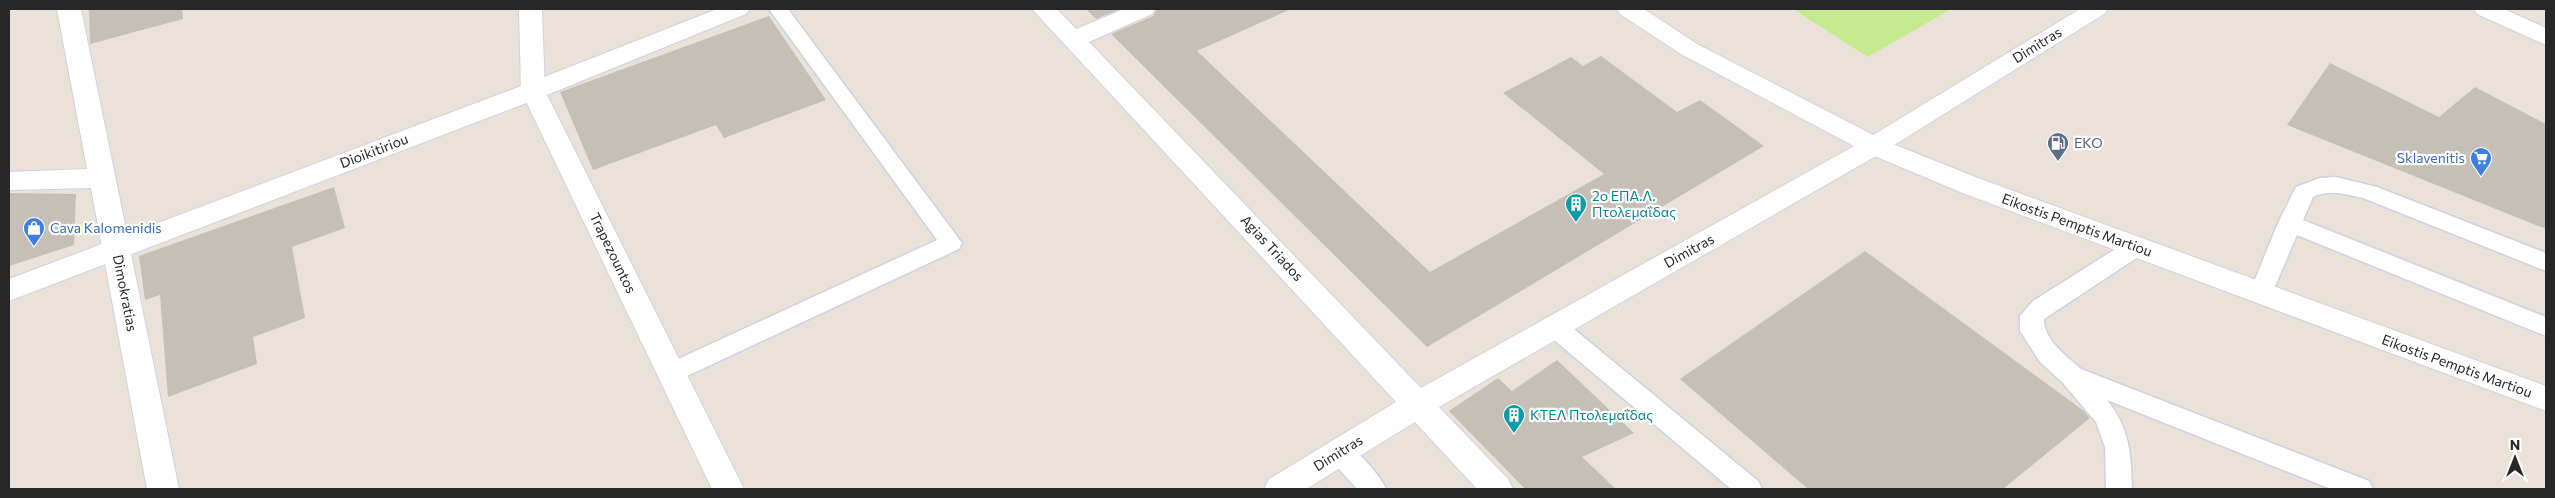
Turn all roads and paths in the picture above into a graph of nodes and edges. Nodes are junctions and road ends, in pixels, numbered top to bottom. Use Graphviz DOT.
graph roads {
  1 [pos="69,9"];
  2 [pos="530,9"];
  3 [pos="738,9"];
  4 [pos="778,9"];
  5 [pos="1044,9"];
  6 [pos="1144,9"];
  7 [pos="1628,9"];
  8 [pos="2096,9"];
  9 [pos="2485,9"];
  10 [pos="2546,37"];
  11 [pos="1074,39"];
  12 [pos="533,91"];
  13 [pos="1874,146"];
  14 [pos="102,178"];
  15 [pos="9,180"];
  16 [pos="2290,223"];
  17 [pos="2136,247"];
  18 [pos="116,250"];
  19 [pos="2546,262"];
  20 [pos="9,290"];
  21 [pos="2261,294"];
  22 [pos="1555,327"];
  23 [pos="2546,328"];
  24 [pos="672,373"];
  25 [pos="2071,375"];
  26 [pos="2546,399"];
  27 [pos="1419,404"];
  28 [pos="1340,452"];
  29 [pos="163,489"];
  30 [pos="728,489"];
  31 [pos="1280,489"];
  32 [pos="1373,489"];
  33 [pos="1497,489"];
  34 [pos="1749,489"];
  35 [pos="2120,489"];
  36 [pos="2360,489"];
  1 -- 14 [label="street, Dimokratias"];
  2 -- 12 [label="street, Trapezountos"];
  3 -- 12 [label="street, Dioikitiriou"];
  4 -- 24 [label="lane"];
  5 -- 11 [label="street, Agias Triados"];
  6 -- 11 [label="street"];
  7 -- 13 [label="street, Eikostis Pemptis Martiou"];
  8 -- 13 [label="street, Dimitras"];
  9 -- 10 [label="street"];
  11 -- 27 [label="street, Agias Triados"];
  12 -- 18 [label="street, Dioikitiriou"];
  12 -- 24 [label="street, Trapezountos"];
  13 -- 17 [label="street, Eikostis Pemptis Martiou"];
  13 -- 22 [label="street, Dimitras"];
  14 -- 15 [label="street"];
  14 -- 18 [label="street, Dimokratias"];
  16 -- 19 [label="lane"];
  16 -- 21 [label="lane"];
  16 -- 23 [label="lane"];
  17 -- 21 [label="street, Eikostis Pemptis Martiou"];
  17 -- 25 [label="lane"];
  18 -- 20 [label="street, Dioikitiriou"];
  18 -- 29 [label="street, Dimokratias"];
  21 -- 26 [label="street, Eikostis Pemptis Martiou"];
  22 -- 27 [label="street, Dimitras"];
  22 -- 34 [label="lane"];
  24 -- 30 [label="street, Trapezountos"];
  25 -- 35 [label="lane"];
  25 -- 36 [label="lane"];
  27 -- 28 [label="street, Dimitras"];
  27 -- 33 [label="street, Agias Triados"];
  28 -- 31 [label="street, Dimitras"];
  28 -- 32 [label="lane"];
}
